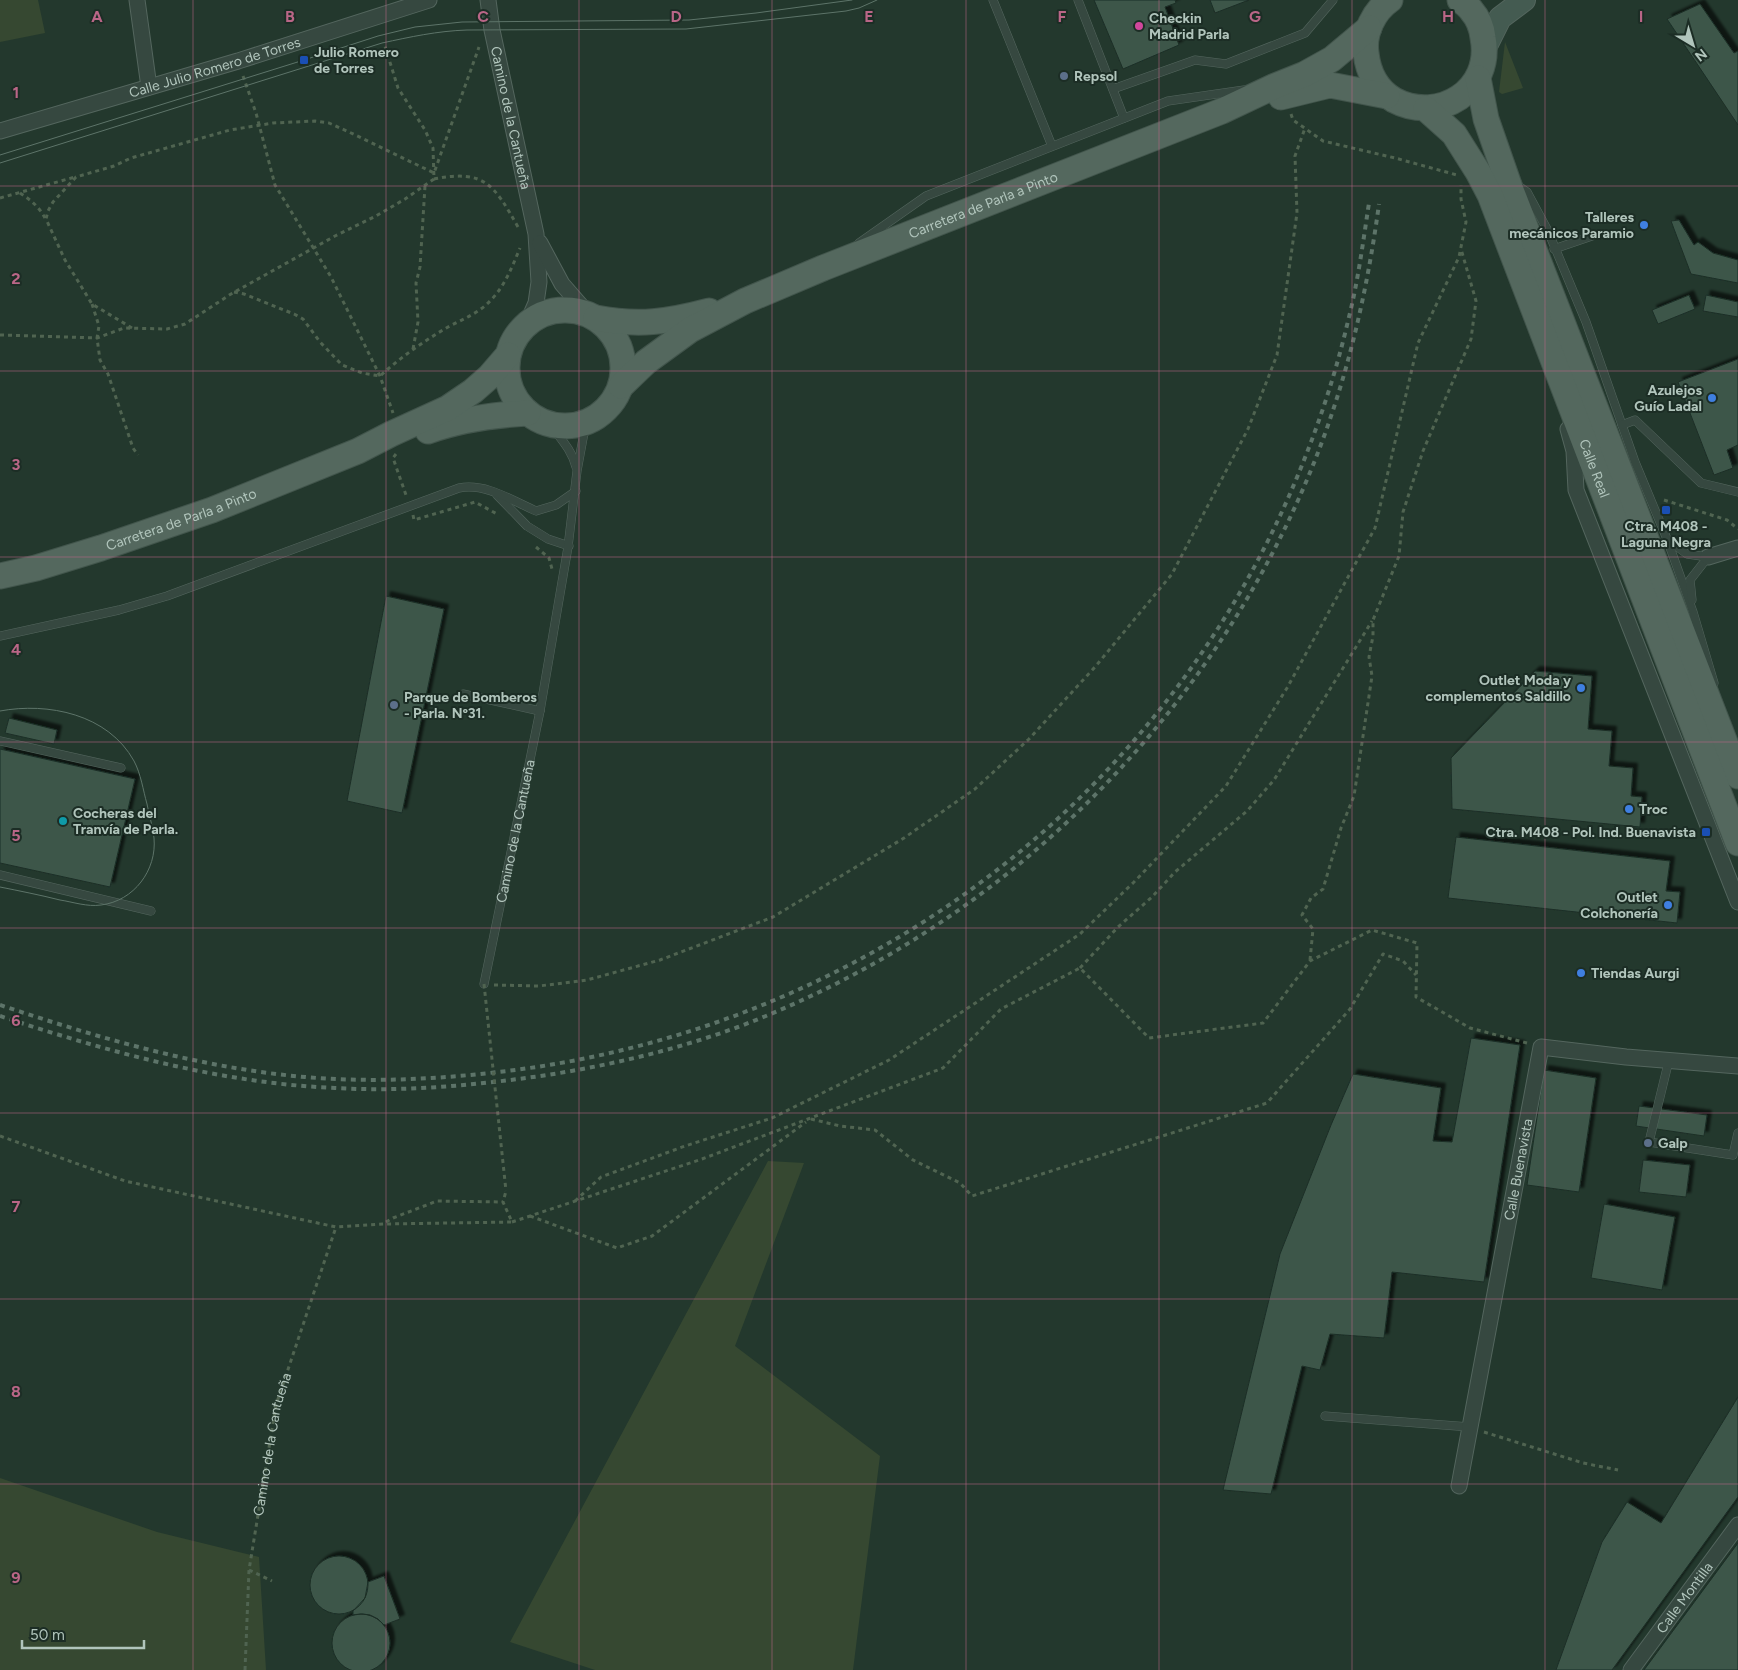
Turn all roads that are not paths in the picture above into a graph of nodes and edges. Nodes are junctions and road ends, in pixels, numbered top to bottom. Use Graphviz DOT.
graph roads {
  1 [pos="137,0"];
  2 [pos="429,0"];
  3 [pos="488,0"];
  4 [pos="993,0"];
  5 [pos="1078,0"];
  6 [pos="1333,0"];
  7 [pos="1390,0"];
  8 [pos="1460,0"];
  9 [pos="1524,0"];
  10 [pos="1368,28"];
  11 [pos="1485,48"];
  12 [pos="1478,78"];
  13 [pos="149,87"];
  14 [pos="1113,90"];
  15 [pos="1280,91"];
  16 [pos="1387,96"];
  17 [pos="1426,109"];
  18 [pos="1124,118"];
  19 [pos="0,131"];
  20 [pos="1052,146"];
  21 [pos="1506,178"];
  22 [pos="536,234"];
  23 [pos="1592,236"];
  24 [pos="1554,249"];
  25 [pos="823,268"];
  26 [pos="745,301"];
  27 [pos="592,316"];
  28 [pos="526,326"];
  29 [pos="1546,345"];
  30 [pos="508,355"];
  31 [pos="621,386"];
  32 [pos="528,413"];
  33 [pos="586,422"];
  34 [pos="550,424"];
  35 [pos="1622,425"];
  36 [pos="393,438"];
  37 [pos="577,471"];
  38 [pos="576,491"];
  39 [pos="494,492"];
  40 [pos="1738,492"];
  41 [pos="1666,539"];
  42 [pos="569,546"];
  43 [pos="1738,548"];
  44 [pos="1708,557"];
  45 [pos="0,576"];
  46 [pos="1694,612"];
  47 [pos="0,636"];
  48 [pos="463,694"];
  49 [pos="540,711"];
  50 [pos="1714,715"];
  51 [pos="0,741"];
  52 [pos="121,768"];
  53 [pos="1738,776"];
  54 [pos="1738,843"];
  55 [pos="0,875"];
  56 [pos="1738,902"];
  57 [pos="151,911"];
  58 [pos="484,984"];
  59 [pos="1669,1060"];
  60 [pos="1738,1066"];
  61 [pos="1738,1132"];
  62 [pos="1325,1416"];
  63 [pos="1470,1427"];
  64 [pos="1459,1486"];
  65 [pos="1738,1525"];
  66 [pos="1631,1670"];
  1 -- 13 [label="street"];
  2 -- 13 [label="street, Calle Julio Romero de Torres"];
  3 -- 22 [label="street, Camino de la Cantueña"];
  4 -- 20 [label="lane"];
  5 -- 14 [label="lane"];
  6 -- 14 [label="lane"];
  7 -- 10 [label="main road"];
  8 -- 11 [label="main road"];
  9 -- 11 [label="main road"];
  10 -- 15 [label="main road, Carretera de Parla a Pinto"];
  10 -- 16 [label="main road"];
  11 -- 12 [label="main road"];
  12 -- 17 [label="main road"];
  12 -- 21 [label="main road, Calle Real"];
  13 -- 19 [label="street, Calle Julio Romero de Torres"];
  14 -- 18 [label="lane"];
  15 -- 16 [label="main road, Carretera de Parla a Pinto"];
  15 -- 18 [label="lane"];
  15 -- 25 [label="main road, Carretera de Parla a Pinto"];
  16 -- 17 [label="main road"];
  17 -- 29 [label="main road, Calle Real"];
  18 -- 20 [label="lane"];
  20 -- 25 [label="lane"];
  21 -- 24 [label="lane"];
  21 -- 50 [label="main road, Calle Real"];
  22 -- 27 [label="street, Camino de la Cantueña"];
  22 -- 28 [label="street, Camino de la Cantueña"];
  23 -- 24 [label="lane"];
  24 -- 35 [label="lane"];
  25 -- 26 [label="main road, Carretera de Parla a Pinto"];
  26 -- 27 [label="main road, Carretera de Parla a Pinto"];
  26 -- 31 [label="main road, Carretera de Parla a Pinto"];
  27 -- 28 [label="main road"];
  27 -- 31 [label="main road"];
  28 -- 30 [label="main road"];
  29 -- 54 [label="main road, Calle Real"];
  29 -- 56 [label="street"];
  30 -- 32 [label="main road"];
  30 -- 36 [label="main road, Carretera de Parla a Pinto"];
  31 -- 33 [label="main road"];
  32 -- 34 [label="main road"];
  32 -- 36 [label="main road, Carretera de Parla a Pinto"];
  33 -- 34 [label="main road"];
  33 -- 37 [label="lane, Camino de la Cantueña"];
  34 -- 37 [label="lane"];
  35 -- 40 [label="lane"];
  35 -- 41 [label="lane"];
  36 -- 45 [label="main road, Carretera de Parla a Pinto"];
  37 -- 38 [label="lane, Camino de la Cantueña"];
  38 -- 39 [label="lane"];
  38 -- 42 [label="lane, Camino de la Cantueña"];
  39 -- 42 [label="lane"];
  39 -- 47 [label="lane"];
  41 -- 44 [label="lane"];
  41 -- 46 [label="lane"];
  42 -- 49 [label="lane, Camino de la Cantueña"];
  43 -- 44 [label="street"];
  44 -- 46 [label="lane"];
  46 -- 50 [label="lane"];
  48 -- 49 [label="lane"];
  49 -- 58 [label="lane, Camino de la Cantueña"];
  50 -- 53 [label="main road, Calle Real"];
  51 -- 52 [label="lane"];
  55 -- 57 [label="lane"];
  59 -- 60 [label="street"];
  59 -- 61 [label="lane"];
  59 -- 63 [label="street, Calle Buenavista"];
  62 -- 63 [label="lane"];
  63 -- 64 [label="street, Calle Buenavista"];
  65 -- 66 [label="street, Calle Montilla"];
}
